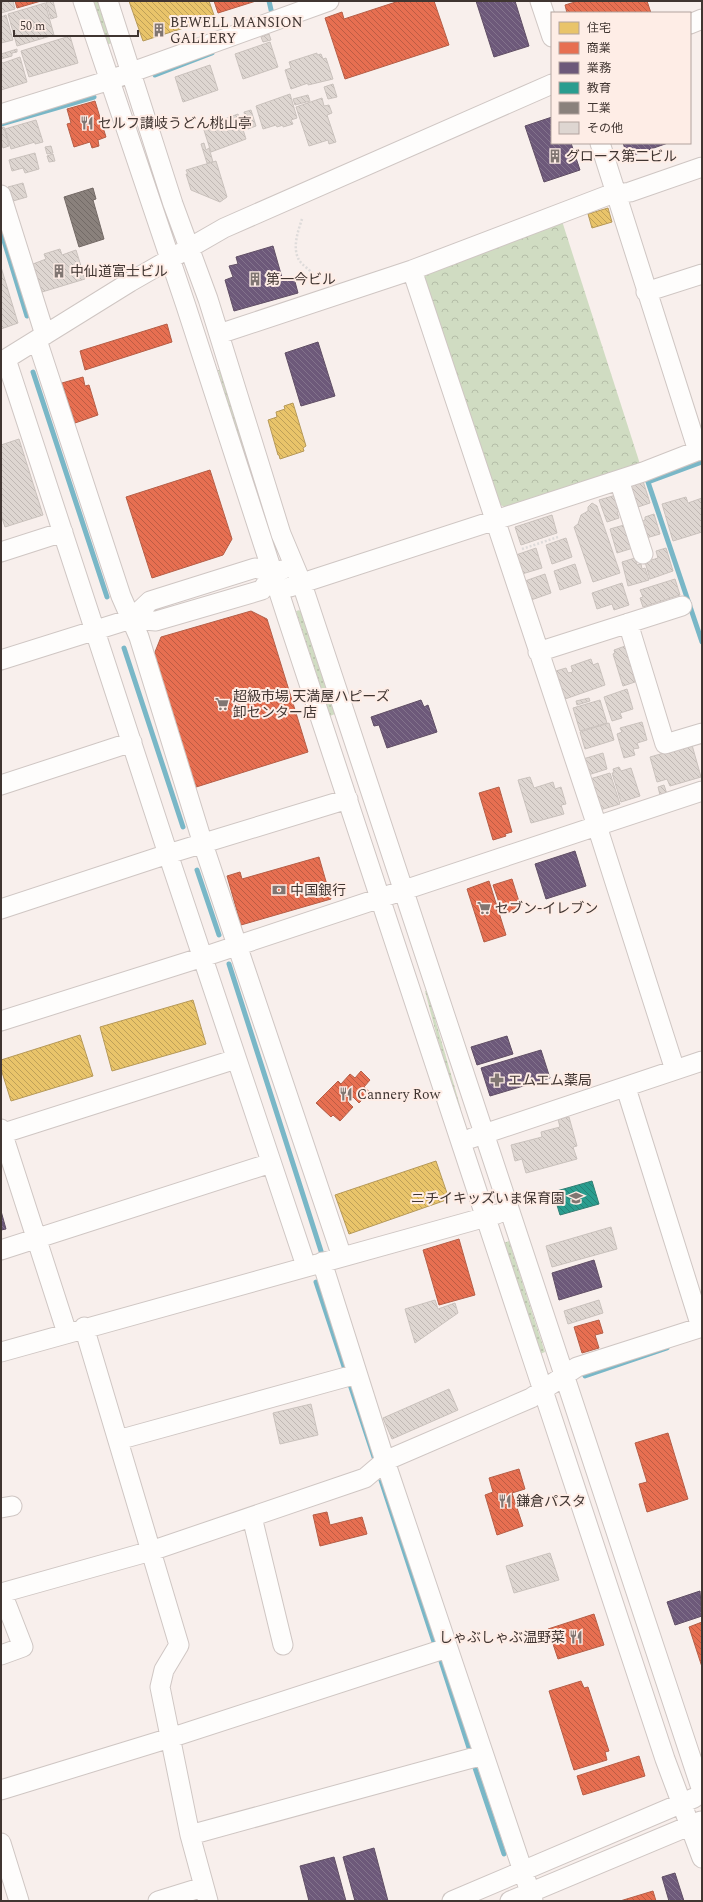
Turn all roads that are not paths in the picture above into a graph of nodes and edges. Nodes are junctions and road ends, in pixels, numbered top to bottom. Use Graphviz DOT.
graph roads {
  1 [pos="83,1"];
  2 [pos="108,1"];
  3 [pos="329,1"];
  4 [pos="540,1"];
  5 [pos="276,15"];
  6 [pos="702,19"];
  7 [pos="691,24"];
  8 [pos="551,33"];
  9 [pos="132,72"];
  10 [pos="110,80"];
  11 [pos="551,84"];
  12 [pos="1,114"];
  13 [pos="600,144"];
  14 [pos="702,167"];
  15 [pos="616,194"];
  16 [pos="1,195"];
  17 [pos="189,248"];
  18 [pos="170,259"];
  19 [pos="412,270"];
  20 [pos="702,274"];
  21 [pos="646,292"];
  22 [pos="219,334"];
  23 [pos="41,337"];
  24 [pos="4,361"];
  25 [pos="700,450"];
  26 [pos="619,480"];
  27 [pos="495,521"];
  28 [pos="63,532"];
  29 [pos="1,552"];
  30 [pos="643,554"];
  31 [pos="294,566"];
  32 [pos="273,573"];
  33 [pos="302,584"];
  34 [pos="279,591"];
  35 [pos="682,606"];
  36 [pos="131,619"];
  37 [pos="628,623"];
  38 [pos="95,629"];
  39 [pos="538,652"];
  40 [pos="1,660"];
  41 [pos="702,733"];
  42 [pos="132,742"];
  43 [pos="1,785"];
  44 [pos="702,791"];
  45 [pos="348,799"];
  46 [pos="596,826"];
  47 [pos="203,844"];
  48 [pos="168,854"];
  49 [pos="402,890"];
  50 [pos="380,897"];
  51 [pos="1,909"];
  52 [pos="237,946"];
  53 [pos="203,957"];
  54 [pos="1,1021"];
  55 [pos="236,1059"];
  56 [pos="702,1062"];
  57 [pos="675,1070"];
  58 [pos="626,1088"];
  59 [pos="1,1132"];
  60 [pos="484,1134"];
  61 [pos="461,1142"];
  62 [pos="271,1163"];
  63 [pos="509,1210"];
  64 [pos="486,1217"];
  65 [pos="36,1239"];
  66 [pos="1,1250"];
  67 [pos="342,1257"];
  68 [pos="314,1264"];
  69 [pos="702,1327"];
  70 [pos="76,1330"];
  71 [pos="1,1352"];
  72 [pos="350,1376"];
  73 [pos="563,1376"];
  74 [pos="544,1389"];
  75 [pos="118,1440"];
  76 [pos="383,1466"];
  77 [pos="252,1517"];
  78 [pos="151,1551"];
  79 [pos="2,1593"];
  80 [pos="283,1645"];
  81 [pos="441,1650"];
  82 [pos="1,1655"];
  83 [pos="170,1738"];
  84 [pos="476,1757"];
  85 [pos="2,1787"];
  86 [pos="702,1793"];
  87 [pos="682,1803"];
  88 [pos="696,1823"];
  89 [pos="190,1835"];
  90 [pos="1,1843"];
  91 [pos="702,1858"];
  92 [pos="523,1871"];
  93 [pos="205,1894"];
  94 [pos="532,1897"];
  95 [pos="19,1901"];
  96 [pos="158,1901"];
  97 [pos="452,1901"];
  98 [pos="510,1901"];
  1 -- 10 [label="street"];
  2 -- 9 [label="street"];
  3 -- 5 [label="street"];
  4 -- 8 [label="street"];
  5 -- 9 [label="street"];
  6 -- 7 [label="street"];
  9 -- 10 [label="street"];
  9 -- 17 [label="street"];
  10 -- 12 [label="street"];
  10 -- 18 [label="street"];
  11 -- 17 [label="street"];
  13 -- 15 [label="street"];
  14 -- 15 [label="street"];
  15 -- 19 [label="street"];
  15 -- 21 [label="street"];
  16 -- 23 [label="street"];
  17 -- 18 [label="street"];
  17 -- 22 [label="street"];
  18 -- 23 [label="street"];
  18 -- 32 [label="street"];
  19 -- 22 [label="street"];
  19 -- 27 [label="street"];
  20 -- 21 [label="street"];
  21 -- 25 [label="street"];
  22 -- 31 [label="street"];
  23 -- 24 [label="street"];
  23 -- 36 [label="street"];
  24 -- 28 [label="street"];
  25 -- 26 [label="street"];
  26 -- 27 [label="street"];
  26 -- 30 [label="street"];
  27 -- 33 [label="street"];
  27 -- 39 [label="street"];
  28 -- 29 [label="street"];
  28 -- 38 [label="street"];
  31 -- 32 [label="street"];
  31 -- 33 [label="street"];
  32 -- 34 [label="street"];
  32 -- 36 [label="street"];
  33 -- 34 [label="street"];
  33 -- 49 [label="street"];
  34 -- 45 [label="street"];
  35 -- 37 [label="street"];
  36 -- 38 [label="street"];
  36 -- 47 [label="street"];
  37 -- 39 [label="street"];
  37 -- 41 [label="street"];
  38 -- 40 [label="street"];
  38 -- 42 [label="street"];
  39 -- 46 [label="street"];
  42 -- 43 [label="street"];
  42 -- 48 [label="street"];
  44 -- 46 [label="street"];
  45 -- 47 [label="street"];
  45 -- 50 [label="street"];
  46 -- 49 [label="street"];
  46 -- 57 [label="street"];
  47 -- 48 [label="street"];
  47 -- 52 [label="street"];
  48 -- 51 [label="street"];
  48 -- 53 [label="street"];
  49 -- 50 [label="street"];
  49 -- 60 [label="street"];
  50 -- 52 [label="street"];
  50 -- 61 [label="street"];
  52 -- 53 [label="street"];
  52 -- 67 [label="street"];
  53 -- 54 [label="street"];
  53 -- 55 [label="street"];
  55 -- 59 [label="street"];
  55 -- 62 [label="street"];
  56 -- 57 [label="street"];
  57 -- 58 [label="street"];
  58 -- 60 [label="street"];
  58 -- 69 [label="street"];
  59 -- 65 [label="street"];
  60 -- 61 [label="street"];
  60 -- 63 [label="street"];
  61 -- 64 [label="street"];
  62 -- 65 [label="street"];
  62 -- 68 [label="street"];
  63 -- 64 [label="street"];
  63 -- 73 [label="street"];
  64 -- 67 [label="street"];
  64 -- 74 [label="street"];
  65 -- 66 [label="street"];
  65 -- 70 [label="street"];
  67 -- 68 [label="street"];
  68 -- 70 [label="street"];
  68 -- 72 [label="street"];
  69 -- 73 [label="street"];
  70 -- 71 [label="street"];
  70 -- 75 [label="street"];
  72 -- 75 [label="street"];
  72 -- 76 [label="street"];
  73 -- 74 [label="street"];
  73 -- 86 [label="street"];
  74 -- 76 [label="street"];
  74 -- 87 [label="street"];
  75 -- 78 [label="street"];
  76 -- 77 [label="street"];
  76 -- 81 [label="street"];
  77 -- 78 [label="street"];
  77 -- 80 [label="street"];
  78 -- 79 [label="street"];
  78 -- 83 [label="street"];
  79 -- 82 [label="street"];
  81 -- 83 [label="street"];
  81 -- 84 [label="street"];
  83 -- 85 [label="street"];
  83 -- 89 [label="street"];
  84 -- 89 [label="street"];
  84 -- 92 [label="street"];
  86 -- 87 [label="street"];
  87 -- 88 [label="street"];
  87 -- 92 [label="street"];
  88 -- 91 [label="street"];
  88 -- 94 [label="street"];
  89 -- 93 [label="street"];
  90 -- 95 [label="street"];
  92 -- 94 [label="street"];
  92 -- 97 [label="street"];
  93 -- 96 [label="street"];
  94 -- 98 [label="street"];
}
